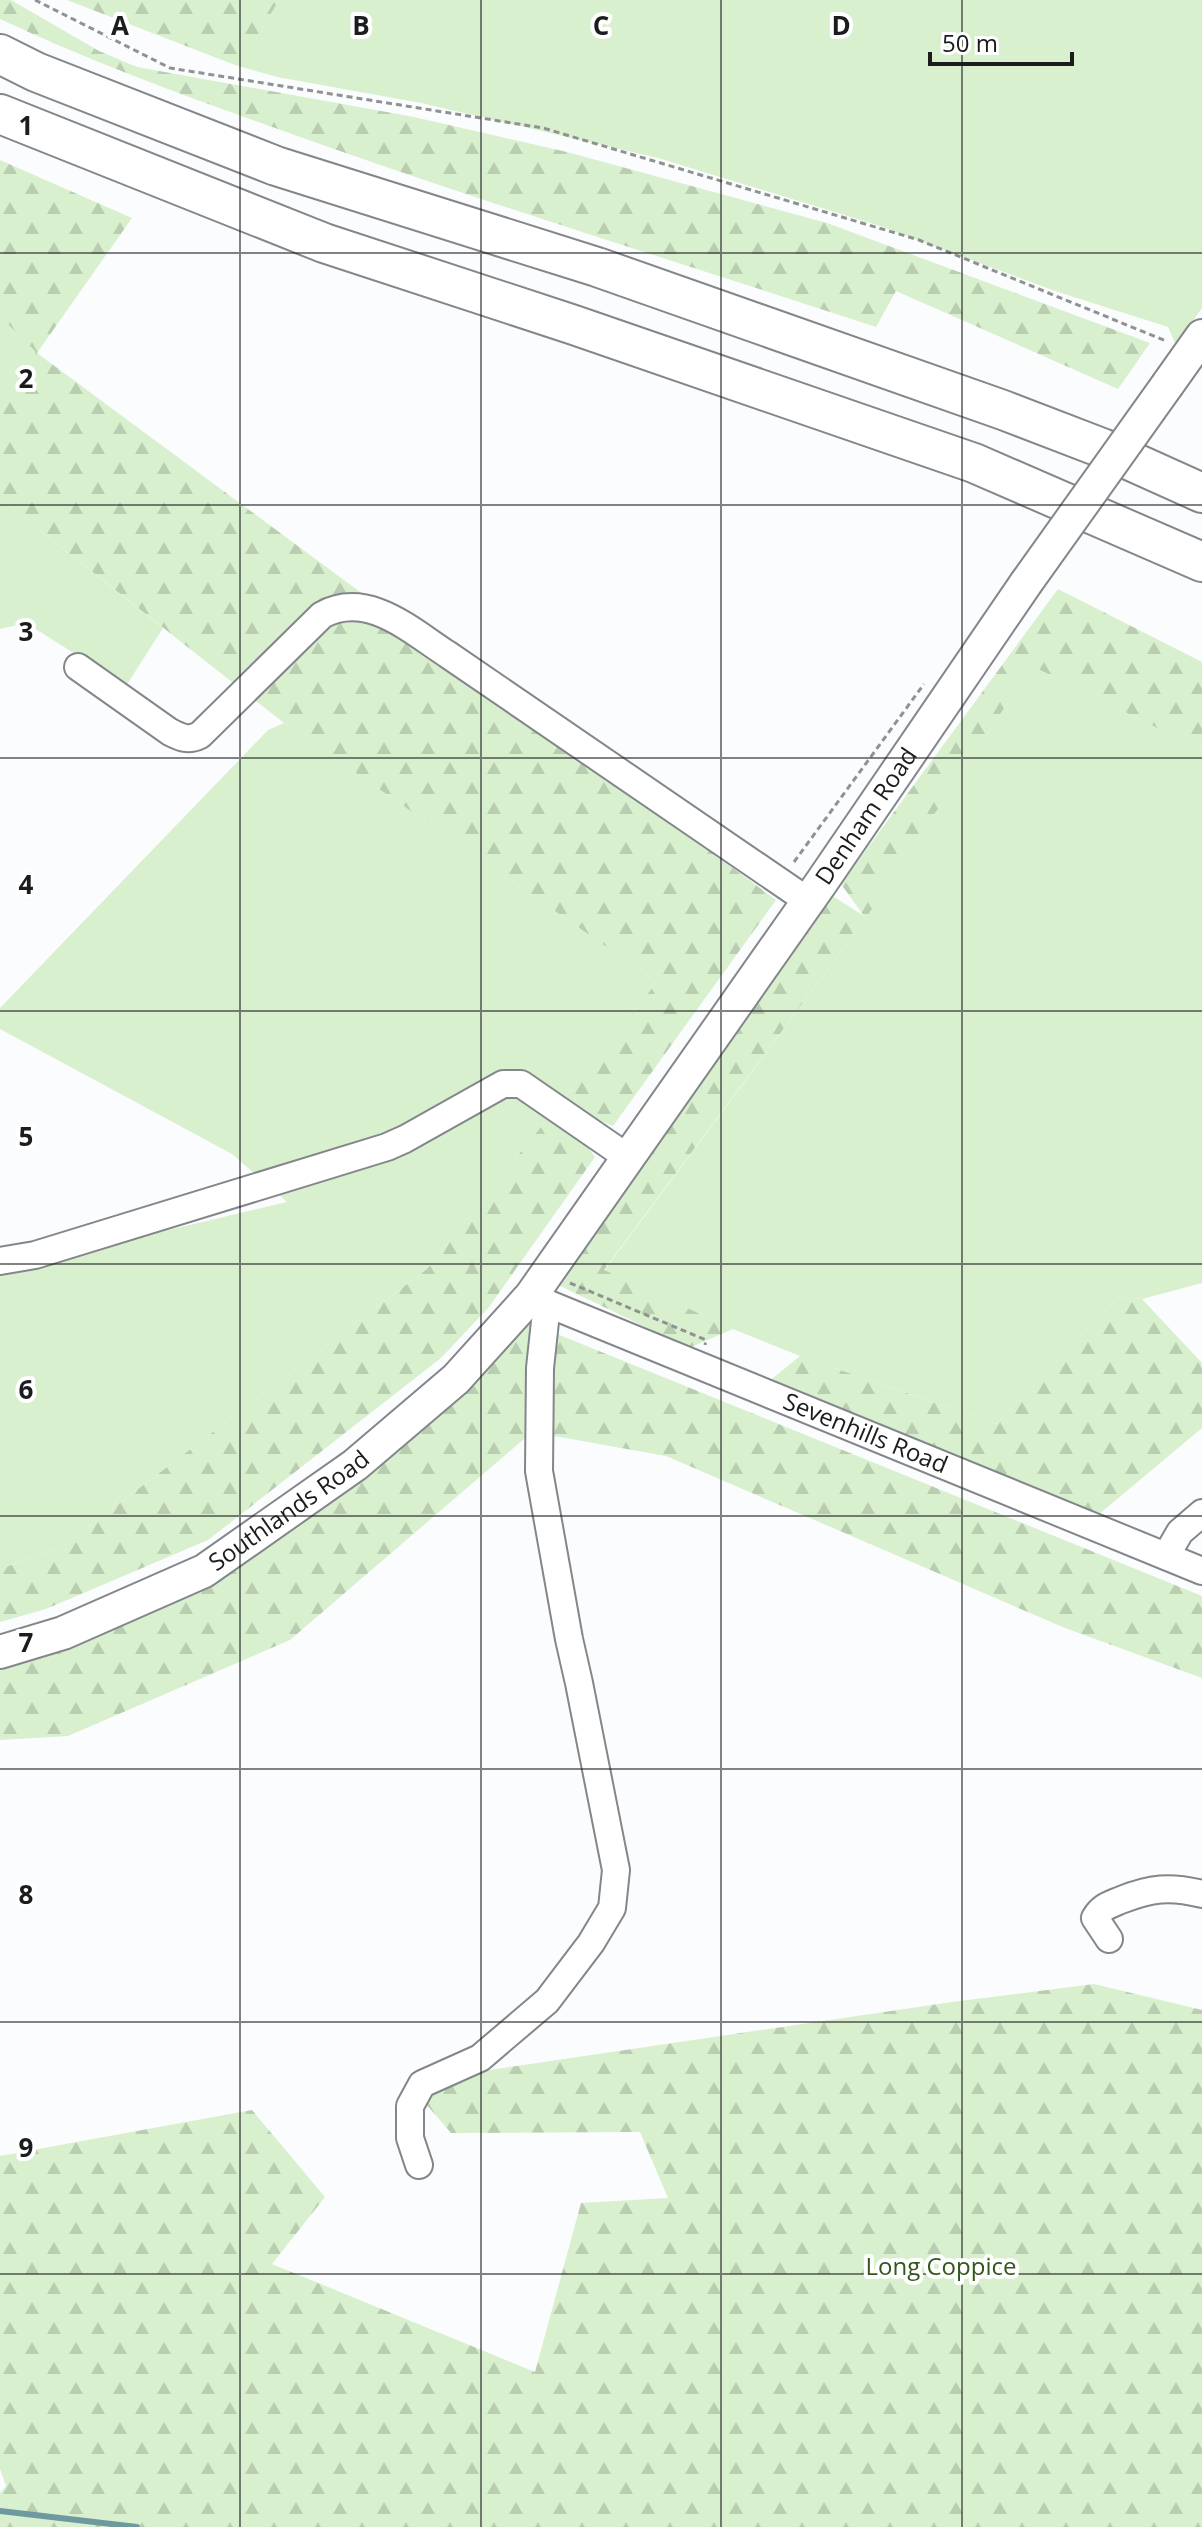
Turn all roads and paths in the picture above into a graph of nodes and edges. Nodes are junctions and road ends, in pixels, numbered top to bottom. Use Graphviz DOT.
graph roads {
  1 [pos="35,0"];
  2 [pos="0,54"];
  3 [pos="0,114"];
  4 [pos="1202,336"];
  5 [pos="1169,342"];
  6 [pos="1202,493"];
  7 [pos="1202,562"];
  8 [pos="78,667"];
  9 [pos="808,901"];
  10 [pos="627,1157"];
  11 [pos="0,1261"];
  12 [pos="539,1300"];
  13 [pos="1202,1513"];
  14 [pos="1166,1556"];
  15 [pos="1202,1571"];
  16 [pos="0,1652"];
  17 [pos="1202,1894"];
  18 [pos="1109,1939"];
  19 [pos="419,2165"];
  1 -- 5 [label="path"];
  2 -- 6 [label="highway"];
  3 -- 7 [label="highway"];
  4 -- 9 [label="main road, Denham Road, bridge"];
  8 -- 9 [label="street"];
  9 -- 10 [label="main road, Denham Road"];
  10 -- 11 [label="street"];
  10 -- 12 [label="main road, Denham Road"];
  12 -- 14 [label="street, Sevenhills Road"];
  12 -- 16 [label="main road, Southlands Road"];
  12 -- 19 [label="street"];
  13 -- 14 [label="street"];
  14 -- 15 [label="street, Sevenhills Road"];
  17 -- 18 [label="street"];
}
